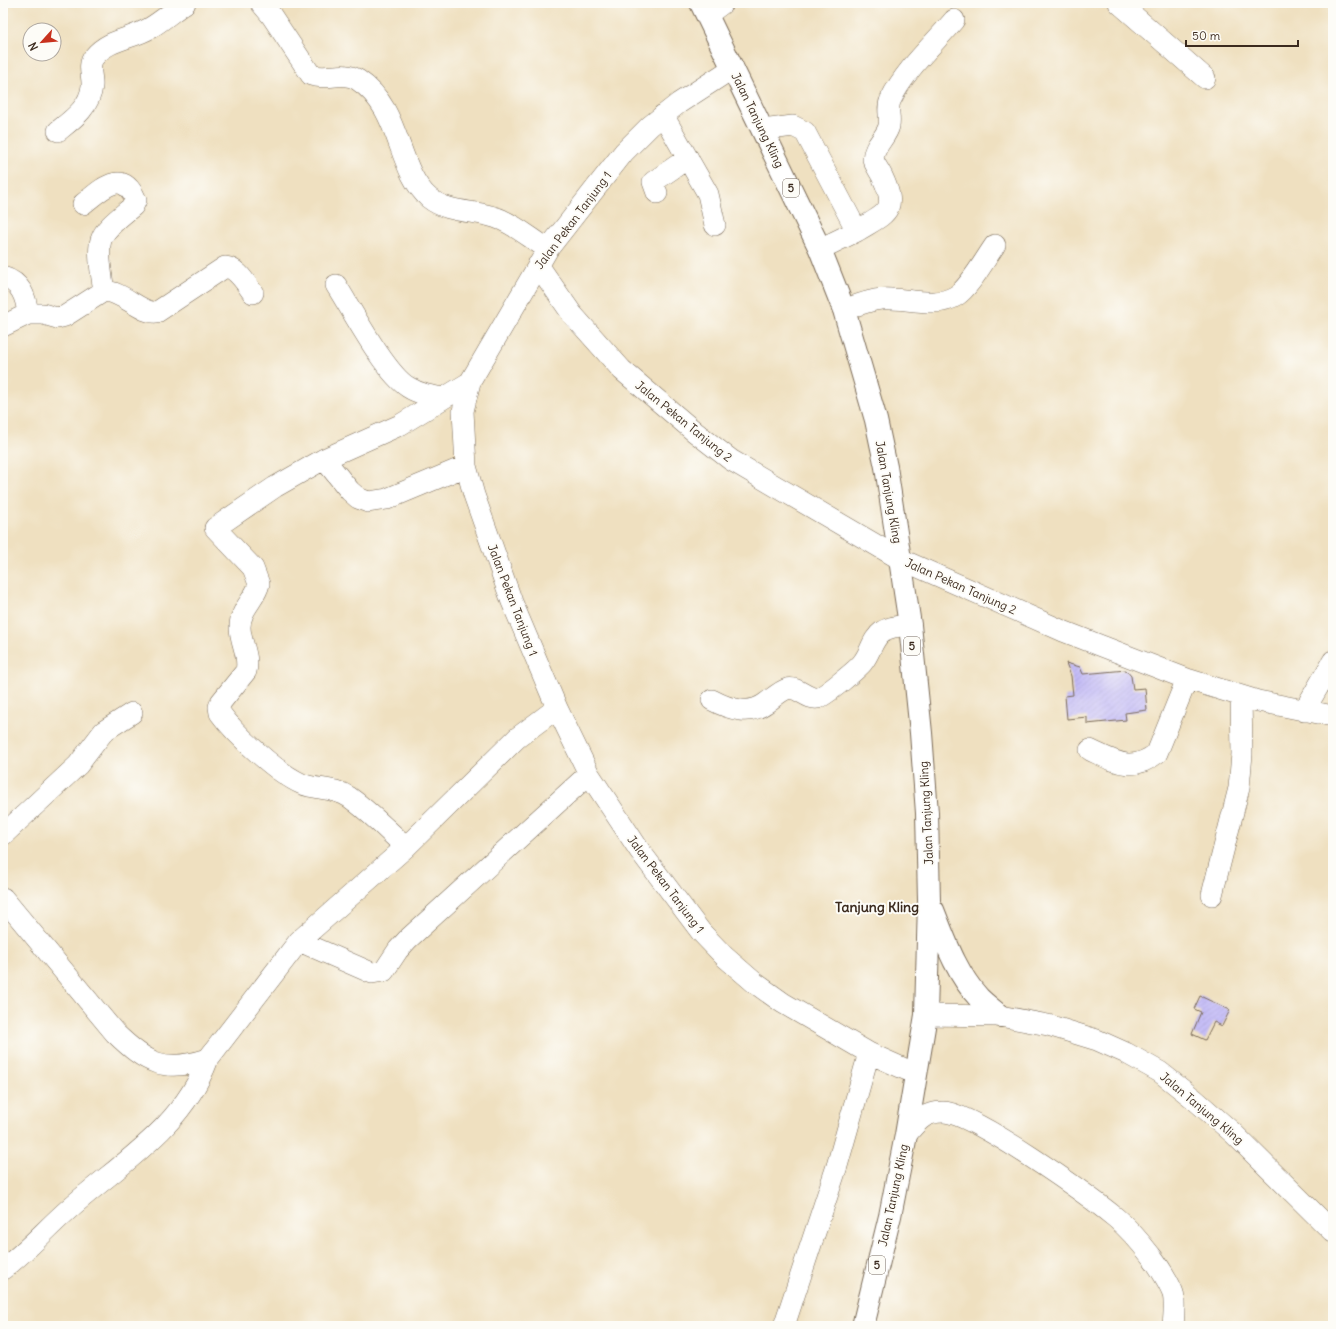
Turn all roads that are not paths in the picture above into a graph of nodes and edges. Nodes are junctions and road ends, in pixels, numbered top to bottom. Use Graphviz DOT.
graph roads {
  1 [pos="185,3"];
  2 [pos="261,3"];
  3 [pos="1119,3"];
  4 [pos="711,7"];
  5 [pos="954,20"];
  6 [pos="733,68"];
  7 [pos="1205,78"];
  8 [pos="663,115"];
  9 [pos="763,130"];
  10 [pos="58,131"];
  11 [pos="688,158"];
  12 [pos="657,193"];
  13 [pos="83,204"];
  14 [pos="715,225"];
  15 [pos="857,231"];
  16 [pos="995,245"];
  17 [pos="820,249"];
  18 [pos="543,257"];
  19 [pos="3,277"];
  20 [pos="336,285"];
  21 [pos="104,290"];
  22 [pos="253,293"];
  23 [pos="844,310"];
  24 [pos="28,314"];
  25 [pos="3,326"];
  26 [pos="470,382"];
  27 [pos="443,398"];
  28 [pos="324,460"];
  29 [pos="466,466"];
  30 [pos="900,559"];
  31 [pos="910,626"];
  32 [pos="1333,660"];
  33 [pos="1187,679"];
  34 [pos="1241,696"];
  35 [pos="712,700"];
  36 [pos="557,708"];
  37 [pos="1304,711"];
  38 [pos="132,713"];
  39 [pos="1333,716"];
  40 [pos="1090,750"];
  41 [pos="589,774"];
  42 [pos="3,835"];
  43 [pos="406,847"];
  44 [pos="1212,894"];
  45 [pos="3,898"];
  46 [pos="929,901"];
  47 [pos="299,941"];
  48 [pos="926,1015"];
  49 [pos="1000,1016"];
  50 [pos="869,1054"];
  51 [pos="208,1059"];
  52 [pos="916,1074"];
  53 [pos="906,1135"];
  54 [pos="1333,1232"];
  55 [pos="3,1269"];
  56 [pos="784,1326"];
  57 [pos="863,1326"];
  58 [pos="1174,1326"];
  1 -- 10 [label="street"];
  2 -- 18 [label="street"];
  3 -- 7 [label="street"];
  4 -- 6 [label="highway, Jalan Tanjung Kling / 5"];
  5 -- 15 [label="street"];
  6 -- 8 [label="street, Jalan Pekan Tanjung 1"];
  6 -- 9 [label="highway, Jalan Tanjung Kling / 5"];
  8 -- 11 [label="street"];
  8 -- 18 [label="street, Jalan Pekan Tanjung 1"];
  9 -- 15 [label="street"];
  9 -- 17 [label="highway, Jalan Tanjung Kling / 5"];
  11 -- 12 [label="street"];
  11 -- 14 [label="street"];
  13 -- 21 [label="street"];
  15 -- 17 [label="street"];
  16 -- 23 [label="street"];
  17 -- 23 [label="highway, Jalan Tanjung Kling / 5"];
  18 -- 26 [label="street, Jalan Pekan Tanjung 1"];
  18 -- 30 [label="street, Jalan Pekan Tanjung 2"];
  19 -- 24 [label="street"];
  20 -- 27 [label="street"];
  21 -- 22 [label="street"];
  21 -- 24 [label="street"];
  23 -- 30 [label="highway, Jalan Tanjung Kling / 5"];
  24 -- 25 [label="street"];
  26 -- 27 [label="street"];
  26 -- 29 [label="street, Jalan Pekan Tanjung 1"];
  27 -- 28 [label="street"];
  28 -- 29 [label="street"];
  28 -- 43 [label="street"];
  29 -- 36 [label="street, Jalan Pekan Tanjung 1"];
  30 -- 31 [label="highway, Jalan Tanjung Kling / 5"];
  30 -- 33 [label="street, Jalan Pekan Tanjung 2"];
  31 -- 35 [label="street"];
  31 -- 46 [label="highway, Jalan Tanjung Kling / 5"];
  32 -- 37 [label="street"];
  33 -- 34 [label="street, Jalan Pekan Tanjung 2"];
  33 -- 40 [label="street"];
  34 -- 37 [label="street, Jalan Pekan Tanjung 2"];
  34 -- 44 [label="street"];
  36 -- 41 [label="street, Jalan Pekan Tanjung 1"];
  36 -- 43 [label="street"];
  37 -- 39 [label="street, Jalan Pekan Tanjung 2"];
  38 -- 42 [label="street"];
  41 -- 47 [label="street"];
  41 -- 50 [label="street, Jalan Pekan Tanjung 1"];
  43 -- 47 [label="street"];
  45 -- 51 [label="street"];
  46 -- 48 [label="highway, Jalan Tanjung Kling / 5"];
  46 -- 49 [label="highway"];
  47 -- 51 [label="street"];
  48 -- 49 [label="street, Jalan Tanjung Kling"];
  48 -- 52 [label="highway, Jalan Tanjung Kling / 5"];
  49 -- 54 [label="street, Jalan Tanjung Kling"];
  50 -- 52 [label="street, Jalan Pekan Tanjung 1"];
  50 -- 56 [label="street"];
  51 -- 55 [label="street"];
  52 -- 53 [label="highway, Jalan Tanjung Kling / 5"];
  53 -- 57 [label="highway, Jalan Tanjung Kling / 5"];
  53 -- 58 [label="street"];
}
